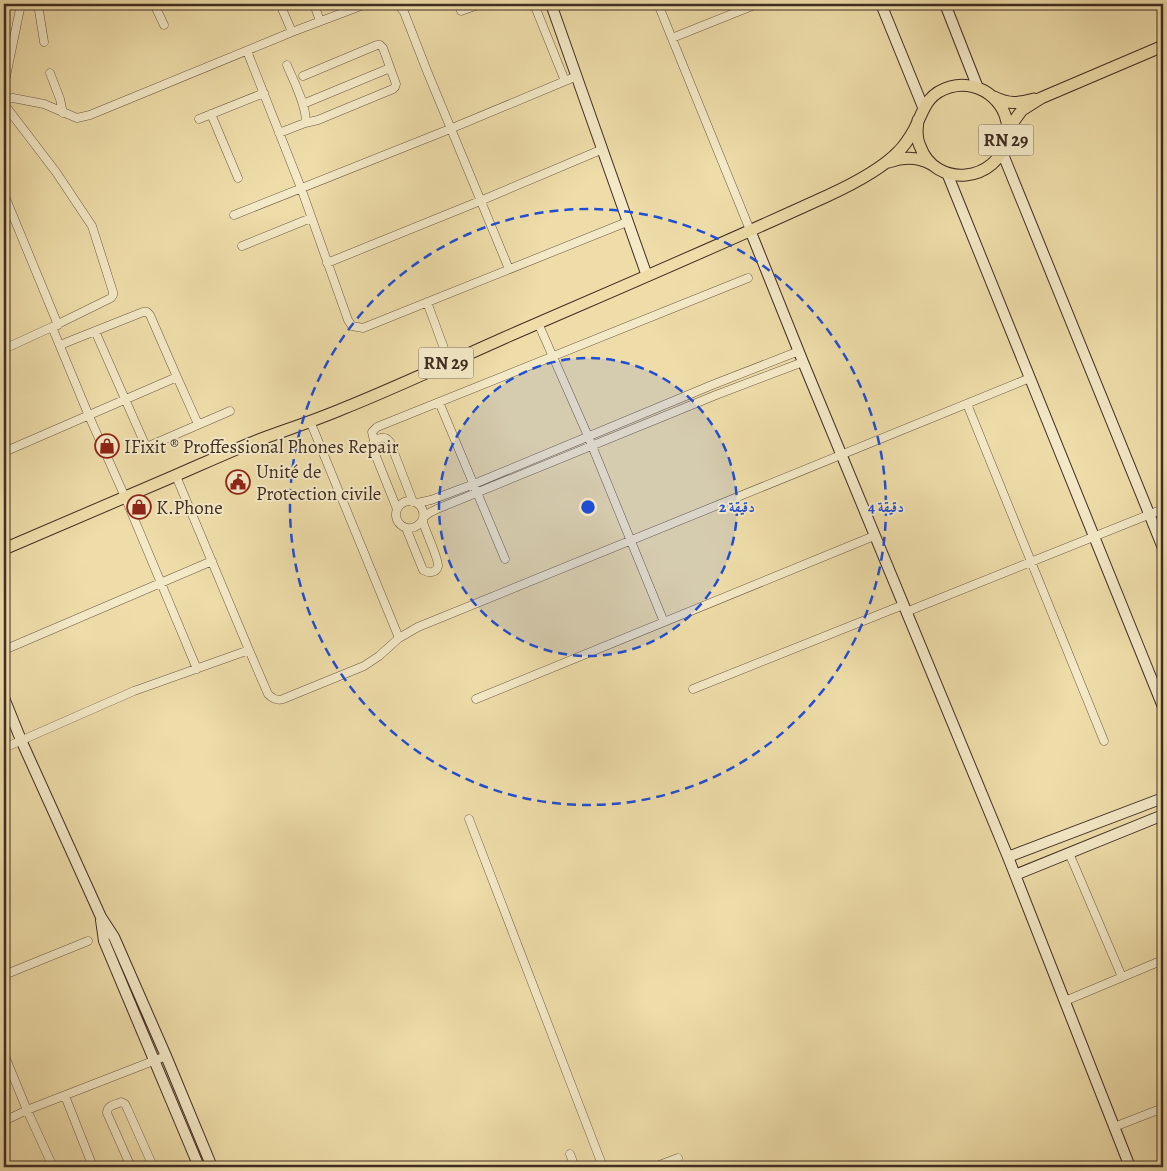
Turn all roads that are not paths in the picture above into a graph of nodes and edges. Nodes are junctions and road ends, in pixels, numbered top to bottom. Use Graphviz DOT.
graph roads {
  1 [pos="21,4"];
  2 [pos="38,4"];
  3 [pos="154,4"];
  4 [pos="280,4"];
  5 [pos="314,4"];
  6 [pos="366,4"];
  7 [pos="398,4"];
  8 [pos="480,4"];
  9 [pos="534,4"];
  10 [pos="551,4"];
  11 [pos="658,4"];
  12 [pos="757,4"];
  13 [pos="881,4"];
  14 [pos="945,4"];
  15 [pos="460,11"];
  16 [pos="320,21"];
  17 [pos="164,25"];
  18 [pos="292,32"];
  19 [pos="672,38"];
  20 [pos="44,42"];
  21 [pos="1163,46"];
  22 [pos="247,51"];
  23 [pos="287,65"];
  24 [pos="390,68"];
  25 [pos="50,73"];
  26 [pos="303,76"];
  27 [pos="577,76"];
  28 [pos="566,81"];
  29 [pos="4,86"];
  30 [pos="978,88"];
  31 [pos="264,93"];
  32 [pos="993,97"];
  33 [pos="1041,98"];
  34 [pos="4,100"];
  35 [pos="4,104"];
  36 [pos="303,104"];
  37 [pos="923,107"];
  38 [pos="63,113"];
  39 [pos="211,114"];
  40 [pos="199,119"];
  41 [pos="918,120"];
  42 [pos="305,123"];
  43 [pos="450,129"];
  44 [pos="1008,129"];
  45 [pos="279,133"];
  46 [pos="603,150"];
  47 [pos="1002,152"];
  48 [pos="882,165"];
  49 [pos="934,166"];
  50 [pos="947,173"];
  51 [pos="238,178"];
  52 [pos="300,188"];
  53 [pos="4,194"];
  54 [pos="480,201"];
  55 [pos="234,215"];
  56 [pos="311,218"];
  57 [pos="628,222"];
  58 [pos="750,230"];
  59 [pos="242,246"];
  60 [pos="327,263"];
  61 [pos="509,269"];
  62 [pos="647,276"];
  63 [pos="748,278"];
  64 [pos="427,302"];
  65 [pos="538,323"];
  66 [pos="55,326"];
  67 [pos="95,331"];
  68 [pos="60,345"];
  69 [pos="4,349"];
  70 [pos="799,350"];
  71 [pos="553,356"];
  72 [pos="449,362"];
  73 [pos="803,362"];
  74 [pos="176,378"];
  75 [pos="1030,378"];
  76 [pos="712,385"];
  77 [pos="716,395"];
  78 [pos="124,400"];
  79 [pos="440,402"];
  80 [pos="967,404"];
  81 [pos="230,412"];
  82 [pos="89,416"];
  83 [pos="310,421"];
  84 [pos="198,424"];
  85 [pos="588,436"];
  86 [pos="374,441"];
  87 [pos="592,446"];
  88 [pos="4,452"];
  89 [pos="842,456"];
  90 [pos="176,476"];
  91 [pos="474,484"];
  92 [pos="477,493"];
  93 [pos="126,497"];
  94 [pos="415,502"];
  95 [pos="397,509"];
  96 [pos="1163,509"];
  97 [pos="1150,514"];
  98 [pos="422,520"];
  99 [pos="406,528"];
  100 [pos="874,536"];
  101 [pos="1094,537"];
  102 [pos="631,541"];
  103 [pos="1163,548"];
  104 [pos="4,549"];
  105 [pos="505,559"];
  106 [pos="212,560"];
  107 [pos="1031,562"];
  108 [pos="161,582"];
  109 [pos="904,608"];
  110 [pos="664,622"];
  111 [pos="399,638"];
  112 [pos="4,650"];
  113 [pos="250,650"];
  114 [pos="197,669"];
  115 [pos="694,689"];
  116 [pos="4,698"];
  117 [pos="476,699"];
  118 [pos="1163,707"];
  119 [pos="21,740"];
  120 [pos="1104,741"];
  121 [pos="4,748"];
  122 [pos="1163,798"];
  123 [pos="1163,814"];
  124 [pos="468,819"];
  125 [pos="1069,853"];
  126 [pos="1008,857"];
  127 [pos="1015,875"];
  128 [pos="101,917"];
  129 [pos="88,941"];
  130 [pos="1163,960"];
  131 [pos="4,975"];
  132 [pos="1122,977"];
  133 [pos="1065,1001"];
  134 [pos="4,1054"];
  135 [pos="166,1056"];
  136 [pos="154,1060"];
  137 [pos="65,1096"];
  138 [pos="1163,1108"];
  139 [pos="27,1110"];
  140 [pos="4,1121"];
  141 [pos="1114,1127"];
  142 [pos="570,1154"];
  143 [pos="678,1158"];
  144 [pos="4,1161"];
  145 [pos="152,1164"];
  146 [pos="6,1167"];
  147 [pos="53,1167"];
  148 [pos="93,1167"];
  149 [pos="130,1167"];
  150 [pos="199,1167"];
  151 [pos="212,1167"];
  152 [pos="575,1167"];
  153 [pos="602,1167"];
  154 [pos="654,1167"];
  155 [pos="1130,1167"];
  1 -- 29 [label="street"];
  2 -- 20 [label="street"];
  3 -- 17 [label="street"];
  4 -- 18 [label="street"];
  5 -- 16 [label="street"];
  6 -- 16 [label="street"];
  7 -- 43 [label="street"];
  8 -- 15 [label="street"];
  9 -- 28 [label="street"];
  10 -- 27 [label="main road"];
  11 -- 19 [label="street"];
  12 -- 19 [label="street"];
  13 -- 37 [label="main road"];
  14 -- 30 [label="main road"];
  16 -- 18 [label="street"];
  18 -- 22 [label="street"];
  19 -- 58 [label="street"];
  21 -- 33 [label="main road, RN 29"];
  22 -- 31 [label="street"];
  22 -- 38 [label="street"];
  23 -- 36 [label="street"];
  24 -- 26 [label="street"];
  24 -- 36 [label="street"];
  24 -- 42 [label="street"];
  25 -- 38 [label="street"];
  27 -- 28 [label="street"];
  27 -- 46 [label="main road"];
  28 -- 43 [label="street"];
  30 -- 32 [label="main road, RN 29"];
  30 -- 37 [label="main road, RN 29"];
  31 -- 39 [label="street"];
  31 -- 45 [label="street"];
  32 -- 33 [label="main road, RN 29"];
  32 -- 44 [label="main road, RN 29"];
  33 -- 44 [label="main road, RN 29"];
  34 -- 38 [label="street"];
  35 -- 66 [label="street"];
  36 -- 42 [label="street"];
  37 -- 41 [label="main road, RN 29"];
  39 -- 40 [label="street"];
  39 -- 51 [label="street"];
  41 -- 48 [label="main road, RN 29"];
  41 -- 49 [label="main road, RN 29"];
  42 -- 45 [label="street"];
  43 -- 52 [label="street"];
  43 -- 54 [label="street"];
  44 -- 47 [label="main road, RN 29"];
  45 -- 52 [label="street"];
  46 -- 54 [label="street"];
  46 -- 57 [label="main road"];
  47 -- 50 [label="main road, RN 29"];
  47 -- 97 [label="main road"];
  48 -- 49 [label="main road, RN 29"];
  48 -- 58 [label="main road, RN 29"];
  49 -- 50 [label="main road, RN 29"];
  50 -- 75 [label="main road"];
  52 -- 55 [label="street"];
  52 -- 56 [label="street"];
  53 -- 66 [label="street"];
  54 -- 60 [label="street"];
  54 -- 61 [label="street"];
  56 -- 59 [label="street"];
  56 -- 60 [label="street"];
  57 -- 61 [label="street"];
  57 -- 62 [label="main road"];
  58 -- 62 [label="main road, RN 29"];
  58 -- 70 [label="main road"];
  60 -- 64 [label="street"];
  61 -- 64 [label="street"];
  62 -- 65 [label="main road, RN 29"];
  63 -- 71 [label="street"];
  64 -- 72 [label="street"];
  65 -- 71 [label="street"];
  65 -- 72 [label="main road, RN 29"];
  66 -- 68 [label="street"];
  66 -- 69 [label="street"];
  67 -- 68 [label="street"];
  67 -- 74 [label="street"];
  67 -- 78 [label="street"];
  68 -- 82 [label="street"];
  70 -- 73 [label="main road"];
  70 -- 76 [label="street"];
  71 -- 79 [label="street"];
  71 -- 85 [label="street"];
  72 -- 83 [label="main road, RN 29"];
  73 -- 77 [label="street"];
  73 -- 89 [label="main road"];
  74 -- 78 [label="street"];
  74 -- 84 [label="street"];
  75 -- 80 [label="street"];
  75 -- 101 [label="main road"];
  76 -- 77 [label="street"];
  76 -- 85 [label="street"];
  77 -- 87 [label="street"];
  78 -- 82 [label="street"];
  78 -- 84 [label="street"];
  79 -- 86 [label="street"];
  79 -- 91 [label="street"];
  80 -- 89 [label="street"];
  80 -- 107 [label="street"];
  81 -- 84 [label="street"];
  82 -- 88 [label="street"];
  82 -- 93 [label="street"];
  83 -- 90 [label="main road, RN 29"];
  83 -- 111 [label="street"];
  85 -- 87 [label="street"];
  85 -- 91 [label="street"];
  86 -- 94 [label="street"];
  86 -- 95 [label="street"];
  87 -- 92 [label="street"];
  87 -- 102 [label="street"];
  89 -- 100 [label="main road"];
  89 -- 102 [label="street"];
  90 -- 93 [label="main road, RN 29"];
  90 -- 106 [label="street"];
  91 -- 92 [label="street"];
  91 -- 94 [label="street"];
  92 -- 98 [label="street"];
  92 -- 105 [label="street"];
  93 -- 104 [label="main road, RN 29"];
  93 -- 108 [label="street"];
  94 -- 95 [label="street"];
  94 -- 98 [label="street"];
  95 -- 99 [label="street"];
  96 -- 97 [label="street"];
  97 -- 101 [label="street"];
  97 -- 103 [label="main road"];
  98 -- 99 [label="street"];
  98 -- 99 [label="street"];
  100 -- 109 [label="main road"];
  100 -- 110 [label="street"];
  101 -- 107 [label="street"];
  101 -- 118 [label="main road"];
  102 -- 110 [label="street"];
  102 -- 111 [label="street"];
  106 -- 108 [label="street"];
  106 -- 113 [label="street"];
  107 -- 109 [label="street"];
  107 -- 120 [label="street"];
  108 -- 112 [label="street"];
  108 -- 114 [label="street"];
  109 -- 115 [label="street"];
  109 -- 126 [label="main road"];
  110 -- 117 [label="street"];
  111 -- 113 [label="street"];
  113 -- 114 [label="street"];
  114 -- 119 [label="street"];
  116 -- 119 [label="main road"];
  119 -- 121 [label="street"];
  119 -- 128 [label="main road"];
  122 -- 126 [label="main road"];
  123 -- 125 [label="main road"];
  124 -- 153 [label="street"];
  125 -- 127 [label="main road"];
  125 -- 132 [label="street"];
  126 -- 127 [label="main road"];
  127 -- 133 [label="main road"];
  128 -- 135 [label="main road"];
  128 -- 136 [label="main road"];
  129 -- 131 [label="street"];
  130 -- 132 [label="street"];
  132 -- 133 [label="street"];
  133 -- 141 [label="main road"];
  134 -- 139 [label="street"];
  135 -- 136 [label="street"];
  135 -- 151 [label="main road"];
  136 -- 137 [label="street"];
  136 -- 150 [label="main road"];
  137 -- 139 [label="street"];
  137 -- 148 [label="street"];
  138 -- 141 [label="street"];
  139 -- 140 [label="street"];
  139 -- 147 [label="street"];
  141 -- 155 [label="main road"];
  142 -- 152 [label="street"];
  143 -- 154 [label="street"];
  144 -- 146 [label="street"];
  145 -- 149 [label="street"];
}
